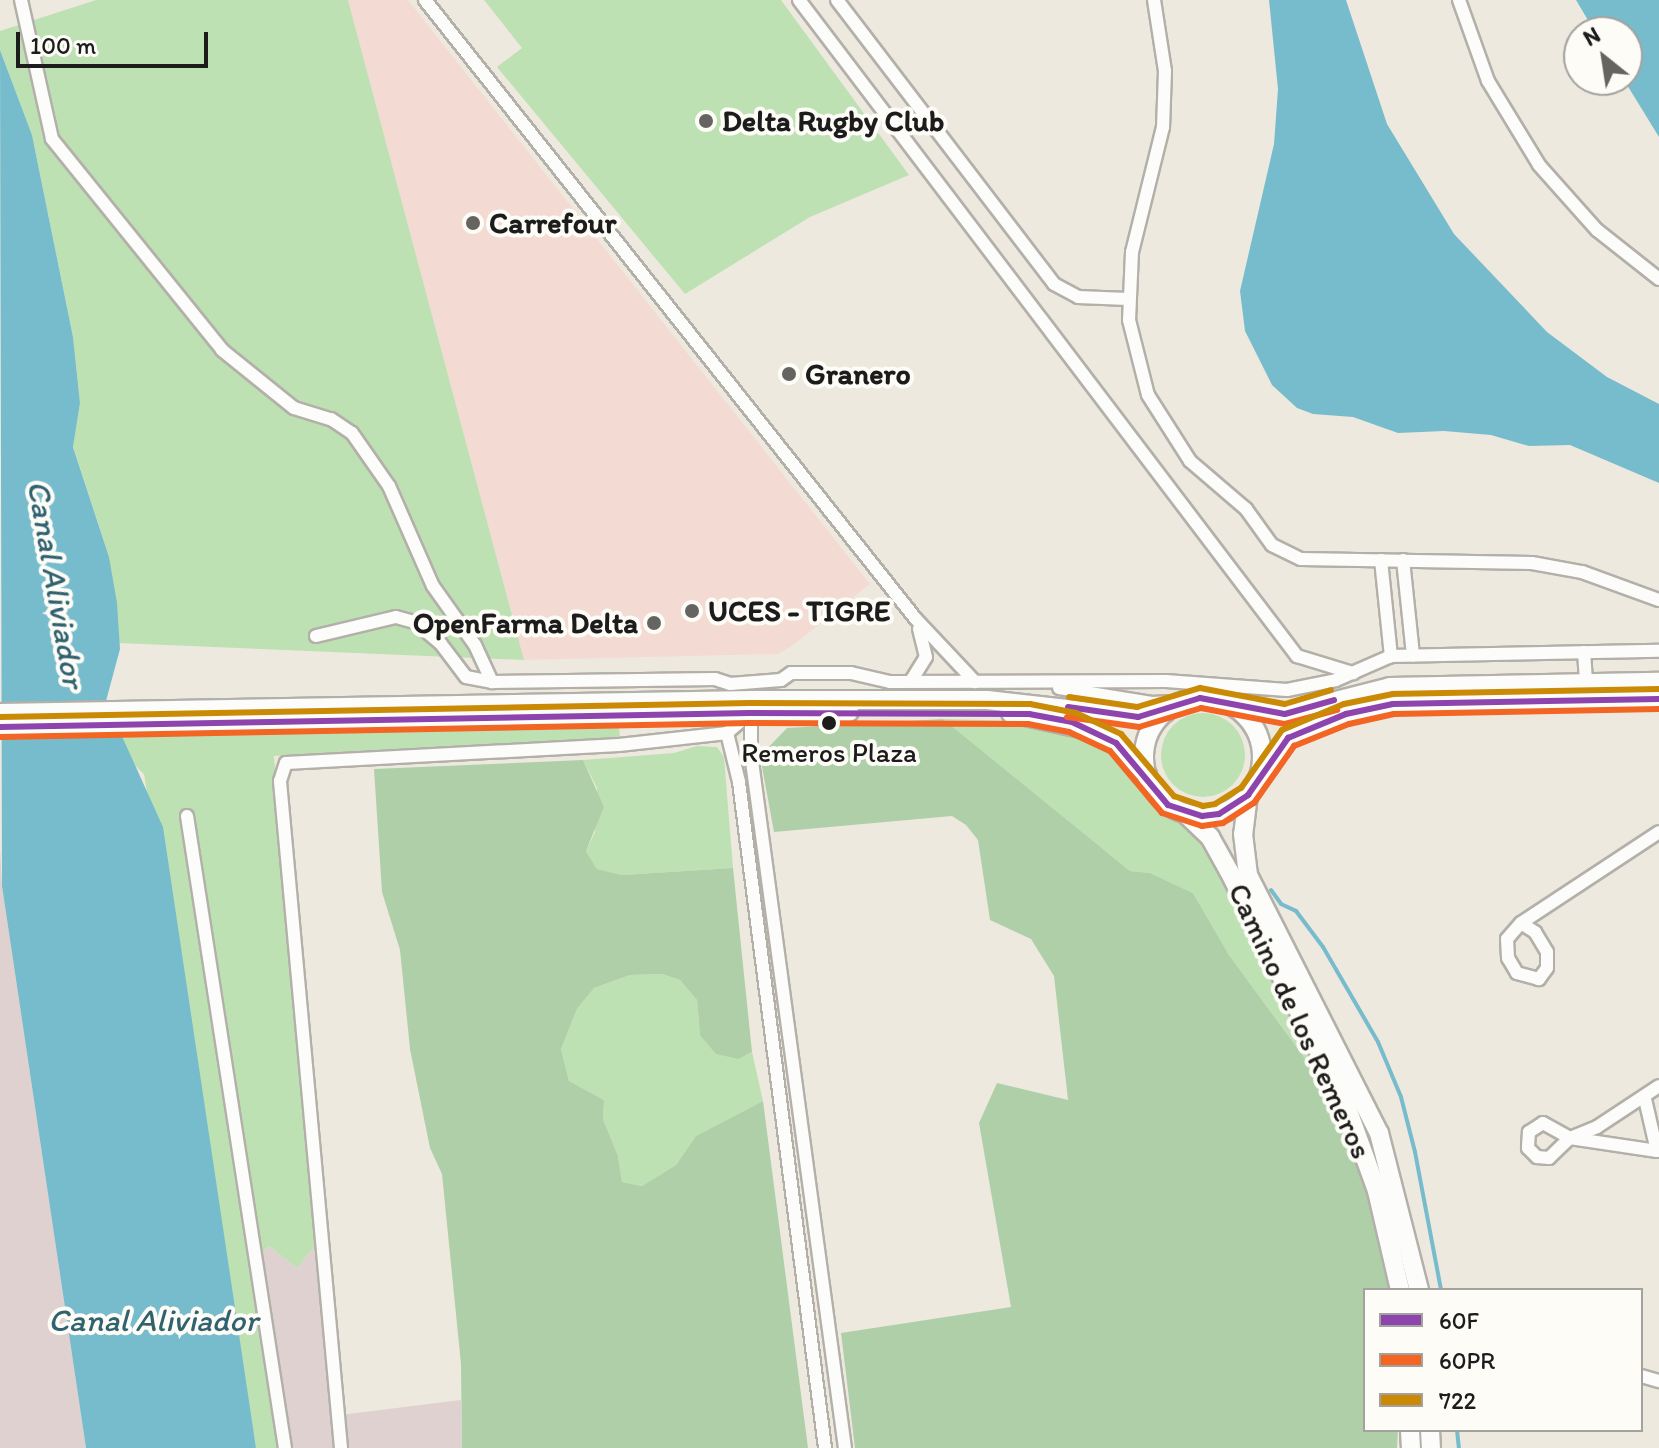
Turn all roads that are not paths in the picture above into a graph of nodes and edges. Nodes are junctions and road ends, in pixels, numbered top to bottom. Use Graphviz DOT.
graph roads {
  1 [pos="21,0"];
  2 [pos="425,0"];
  3 [pos="799,0"];
  4 [pos="837,0"];
  5 [pos="1154,0"];
  6 [pos="1459,0"];
  7 [pos="1659,279"];
  8 [pos="1128,299"];
  9 [pos="1381,560"];
  10 [pos="1403,560"];
  11 [pos="1659,600"];
  12 [pos="915,618"];
  13 [pos="316,636"];
  14 [pos="1659,651"];
  15 [pos="1584,652"];
  16 [pos="1413,655"];
  17 [pos="1391,656"];
  18 [pos="1353,673"];
  19 [pos="911,681"];
  20 [pos="492,682"];
  21 [pos="975,682"];
  22 [pos="1659,682"];
  23 [pos="1045,683"];
  24 [pos="1586,683"];
  25 [pos="730,684"];
  26 [pos="753,698"];
  27 [pos="1659,699"];
  28 [pos="705,700"];
  29 [pos="1186,701"];
  30 [pos="1229,704"];
  31 [pos="1166,712"];
  32 [pos="0,713"];
  33 [pos="145,716"];
  34 [pos="0,727"];
  35 [pos="727,733"];
  36 [pos="1147,775"];
  37 [pos="1252,788"];
  38 [pos="1185,813"];
  39 [pos="187,816"];
  40 [pos="1659,832"];
  41 [pos="772,907"];
  42 [pos="755,910"];
  43 [pos="1521,923"];
  44 [pos="1659,1086"];
  45 [pos="1645,1099"];
  46 [pos="1658,1152"];
  47 [pos="810,1188"];
  48 [pos="791,1190"];
  49 [pos="1400,1288"];
  50 [pos="1418,1288"];
  51 [pos="285,1448"];
  52 [pos="341,1448"];
  53 [pos="825,1448"];
  54 [pos="845,1448"];
  1 -- 20 [label="street"];
  2 -- 12 [label="street"];
  3 -- 18 [label="street"];
  4 -- 8 [label="street"];
  5 -- 8 [label="street"];
  6 -- 7 [label="street"];
  8 -- 9 [label="street"];
  9 -- 10 [label="street"];
  9 -- 17 [label="street"];
  10 -- 11 [label="street"];
  10 -- 16 [label="street"];
  12 -- 19 [label="street"];
  12 -- 21 [label="street"];
  13 -- 20 [label="street"];
  14 -- 15 [label="street"];
  15 -- 16 [label="street"];
  15 -- 24 [label="street"];
  16 -- 17 [label="street"];
  17 -- 18 [label="street"];
  18 -- 23 [label="street"];
  19 -- 21 [label="street"];
  19 -- 26 [label="street"];
  20 -- 25 [label="street"];
  21 -- 23 [label="street"];
  22 -- 24 [label="main road"];
  23 -- 29 [label="street"];
  24 -- 30 [label="main road"];
  25 -- 26 [label="street"];
  25 -- 28 [label="street"];
  26 -- 28 [label="main road"];
  26 -- 31 [label="main road"];
  26 -- 33 [label="main road"];
  26 -- 35 [label="street"];
  26 -- 36 [label="main road"];
  26 -- 41 [label="street"];
  27 -- 37 [label="main road"];
  28 -- 33 [label="main road"];
  29 -- 30 [label="main road"];
  29 -- 31 [label="main road"];
  30 -- 37 [label="main road"];
  31 -- 36 [label="main road"];
  32 -- 33 [label="main road"];
  33 -- 34 [label="main road"];
  35 -- 42 [label="street"];
  35 -- 52 [label="street"];
  36 -- 38 [label="main road"];
  37 -- 38 [label="main road"];
  37 -- 50 [label="main road, Camino de los Remeros"];
  38 -- 49 [label="main road, Camino de los Remeros"];
  39 -- 51 [label="street"];
  40 -- 43 [label="street"];
  41 -- 42 [label="street"];
  41 -- 47 [label="street"];
  42 -- 48 [label="street"];
  43 -- 43 [label="street"];
  44 -- 45 [label="street"];
  45 -- 46 [label="street"];
  45 -- 46 [label="street"];
  47 -- 48 [label="street"];
  47 -- 54 [label="street"];
  48 -- 53 [label="street"];
}
